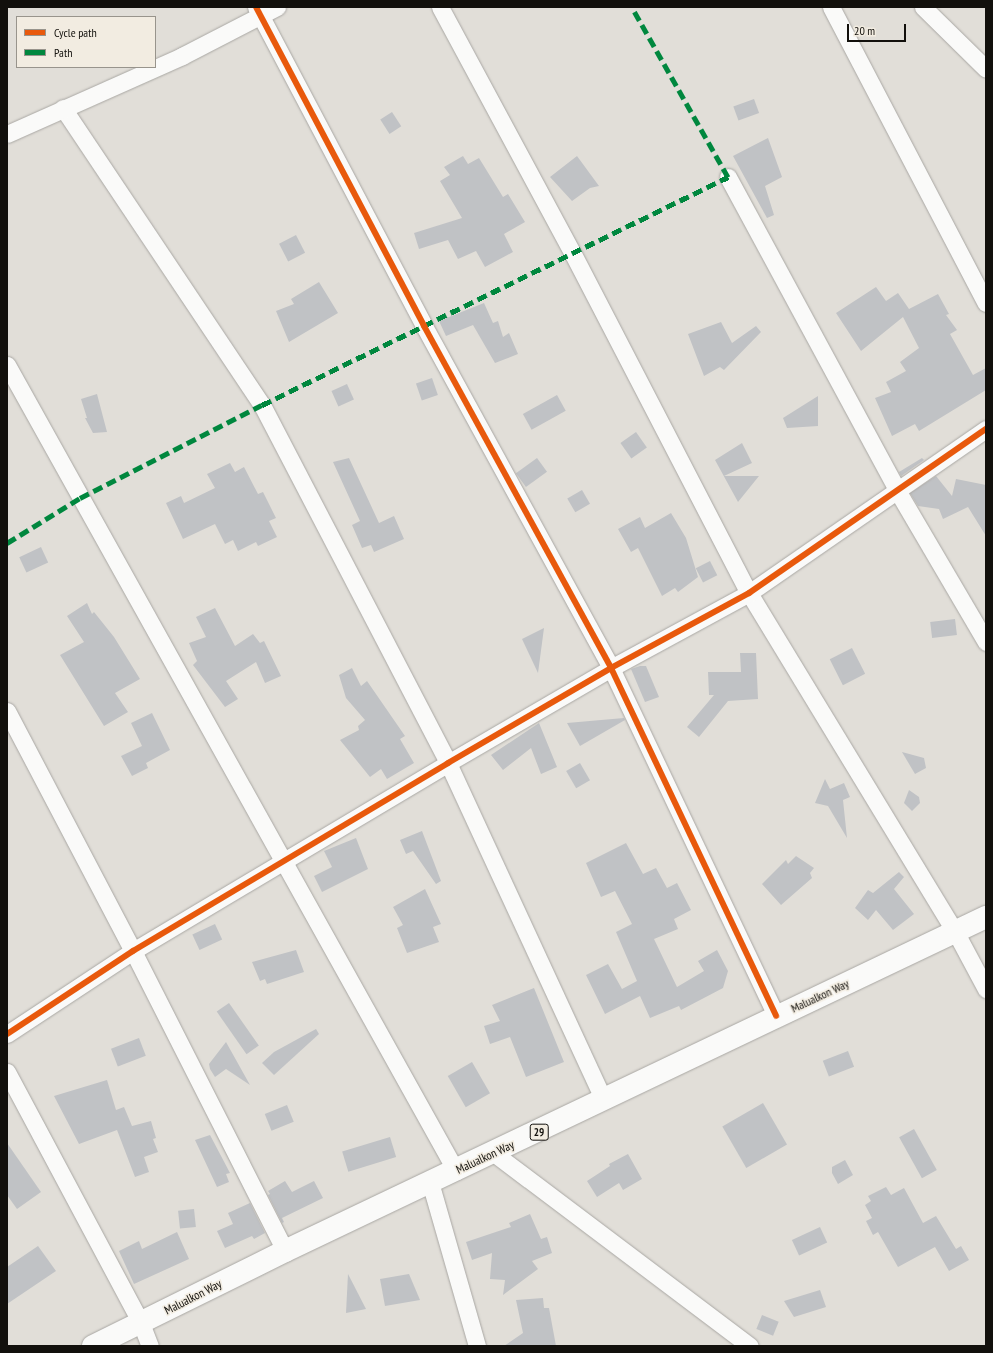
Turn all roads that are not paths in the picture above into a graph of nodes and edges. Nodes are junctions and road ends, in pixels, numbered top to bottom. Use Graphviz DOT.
graph roads {
  1 [pos="278,7"];
  2 [pos="440,7"];
  3 [pos="831,7"];
  4 [pos="923,7"];
  5 [pos="258,12"];
  6 [pos="156,67"];
  7 [pos="155,68"];
  8 [pos="986,69"];
  9 [pos="63,108"];
  10 [pos="7,134"];
  11 [pos="728,178"];
  12 [pos="986,303"];
  13 [pos="7,366"];
  14 [pos="986,429"];
  15 [pos="898,492"];
  16 [pos="749,592"];
  17 [pos="986,642"];
  18 [pos="611,668"];
  19 [pos="7,711"];
  20 [pos="448,763"];
  21 [pos="284,861"];
  22 [pos="986,917"];
  23 [pos="956,933"];
  24 [pos="133,951"];
  25 [pos="986,989"];
  26 [pos="776,1016"];
  27 [pos="7,1034"];
  28 [pos="7,1072"];
  29 [pos="604,1100"];
  30 [pos="495,1154"];
  31 [pos="456,1171"];
  32 [pos="430,1182"];
  33 [pos="285,1252"];
  34 [pos="141,1324"];
  35 [pos="744,1345"];
  36 [pos="93,1346"];
  37 [pos="150,1346"];
  38 [pos="477,1346"];
  1 -- 5 [label="street"];
  2 -- 16 [label="street"];
  3 -- 12 [label="street"];
  4 -- 8 [label="street"];
  5 -- 6 [label="street"];
  5 -- 18 [label="street"];
  7 -- 9 [label="street"];
  9 -- 10 [label="street"];
  9 -- 20 [label="street"];
  11 -- 15 [label="street"];
  13 -- 21 [label="street"];
  14 -- 15 [label="street"];
  15 -- 16 [label="street"];
  15 -- 17 [label="street"];
  16 -- 18 [label="street"];
  16 -- 23 [label="street"];
  18 -- 20 [label="street"];
  18 -- 26 [label="street"];
  19 -- 24 [label="street"];
  20 -- 21 [label="street"];
  20 -- 29 [label="street"];
  21 -- 24 [label="street"];
  21 -- 31 [label="street"];
  22 -- 23 [label="main road, Malualkon Way / 29"];
  23 -- 25 [label="street"];
  23 -- 26 [label="main road, Malualkon Way / 29"];
  24 -- 27 [label="street"];
  24 -- 33 [label="street"];
  26 -- 29 [label="main road, Malualkon Way / 29"];
  28 -- 34 [label="street"];
  29 -- 30 [label="main road, Malualkon Way / 29"];
  30 -- 31 [label="main road, Malualkon Way / 29"];
  30 -- 35 [label="street"];
  31 -- 32 [label="main road, Malualkon Way / 29"];
  32 -- 33 [label="main road, Malualkon Way / 29"];
  32 -- 38 [label="street"];
  33 -- 34 [label="main road, Malualkon Way / 29"];
  34 -- 36 [label="main road, Malualkon Way / 29"];
  34 -- 37 [label="street"];
}
